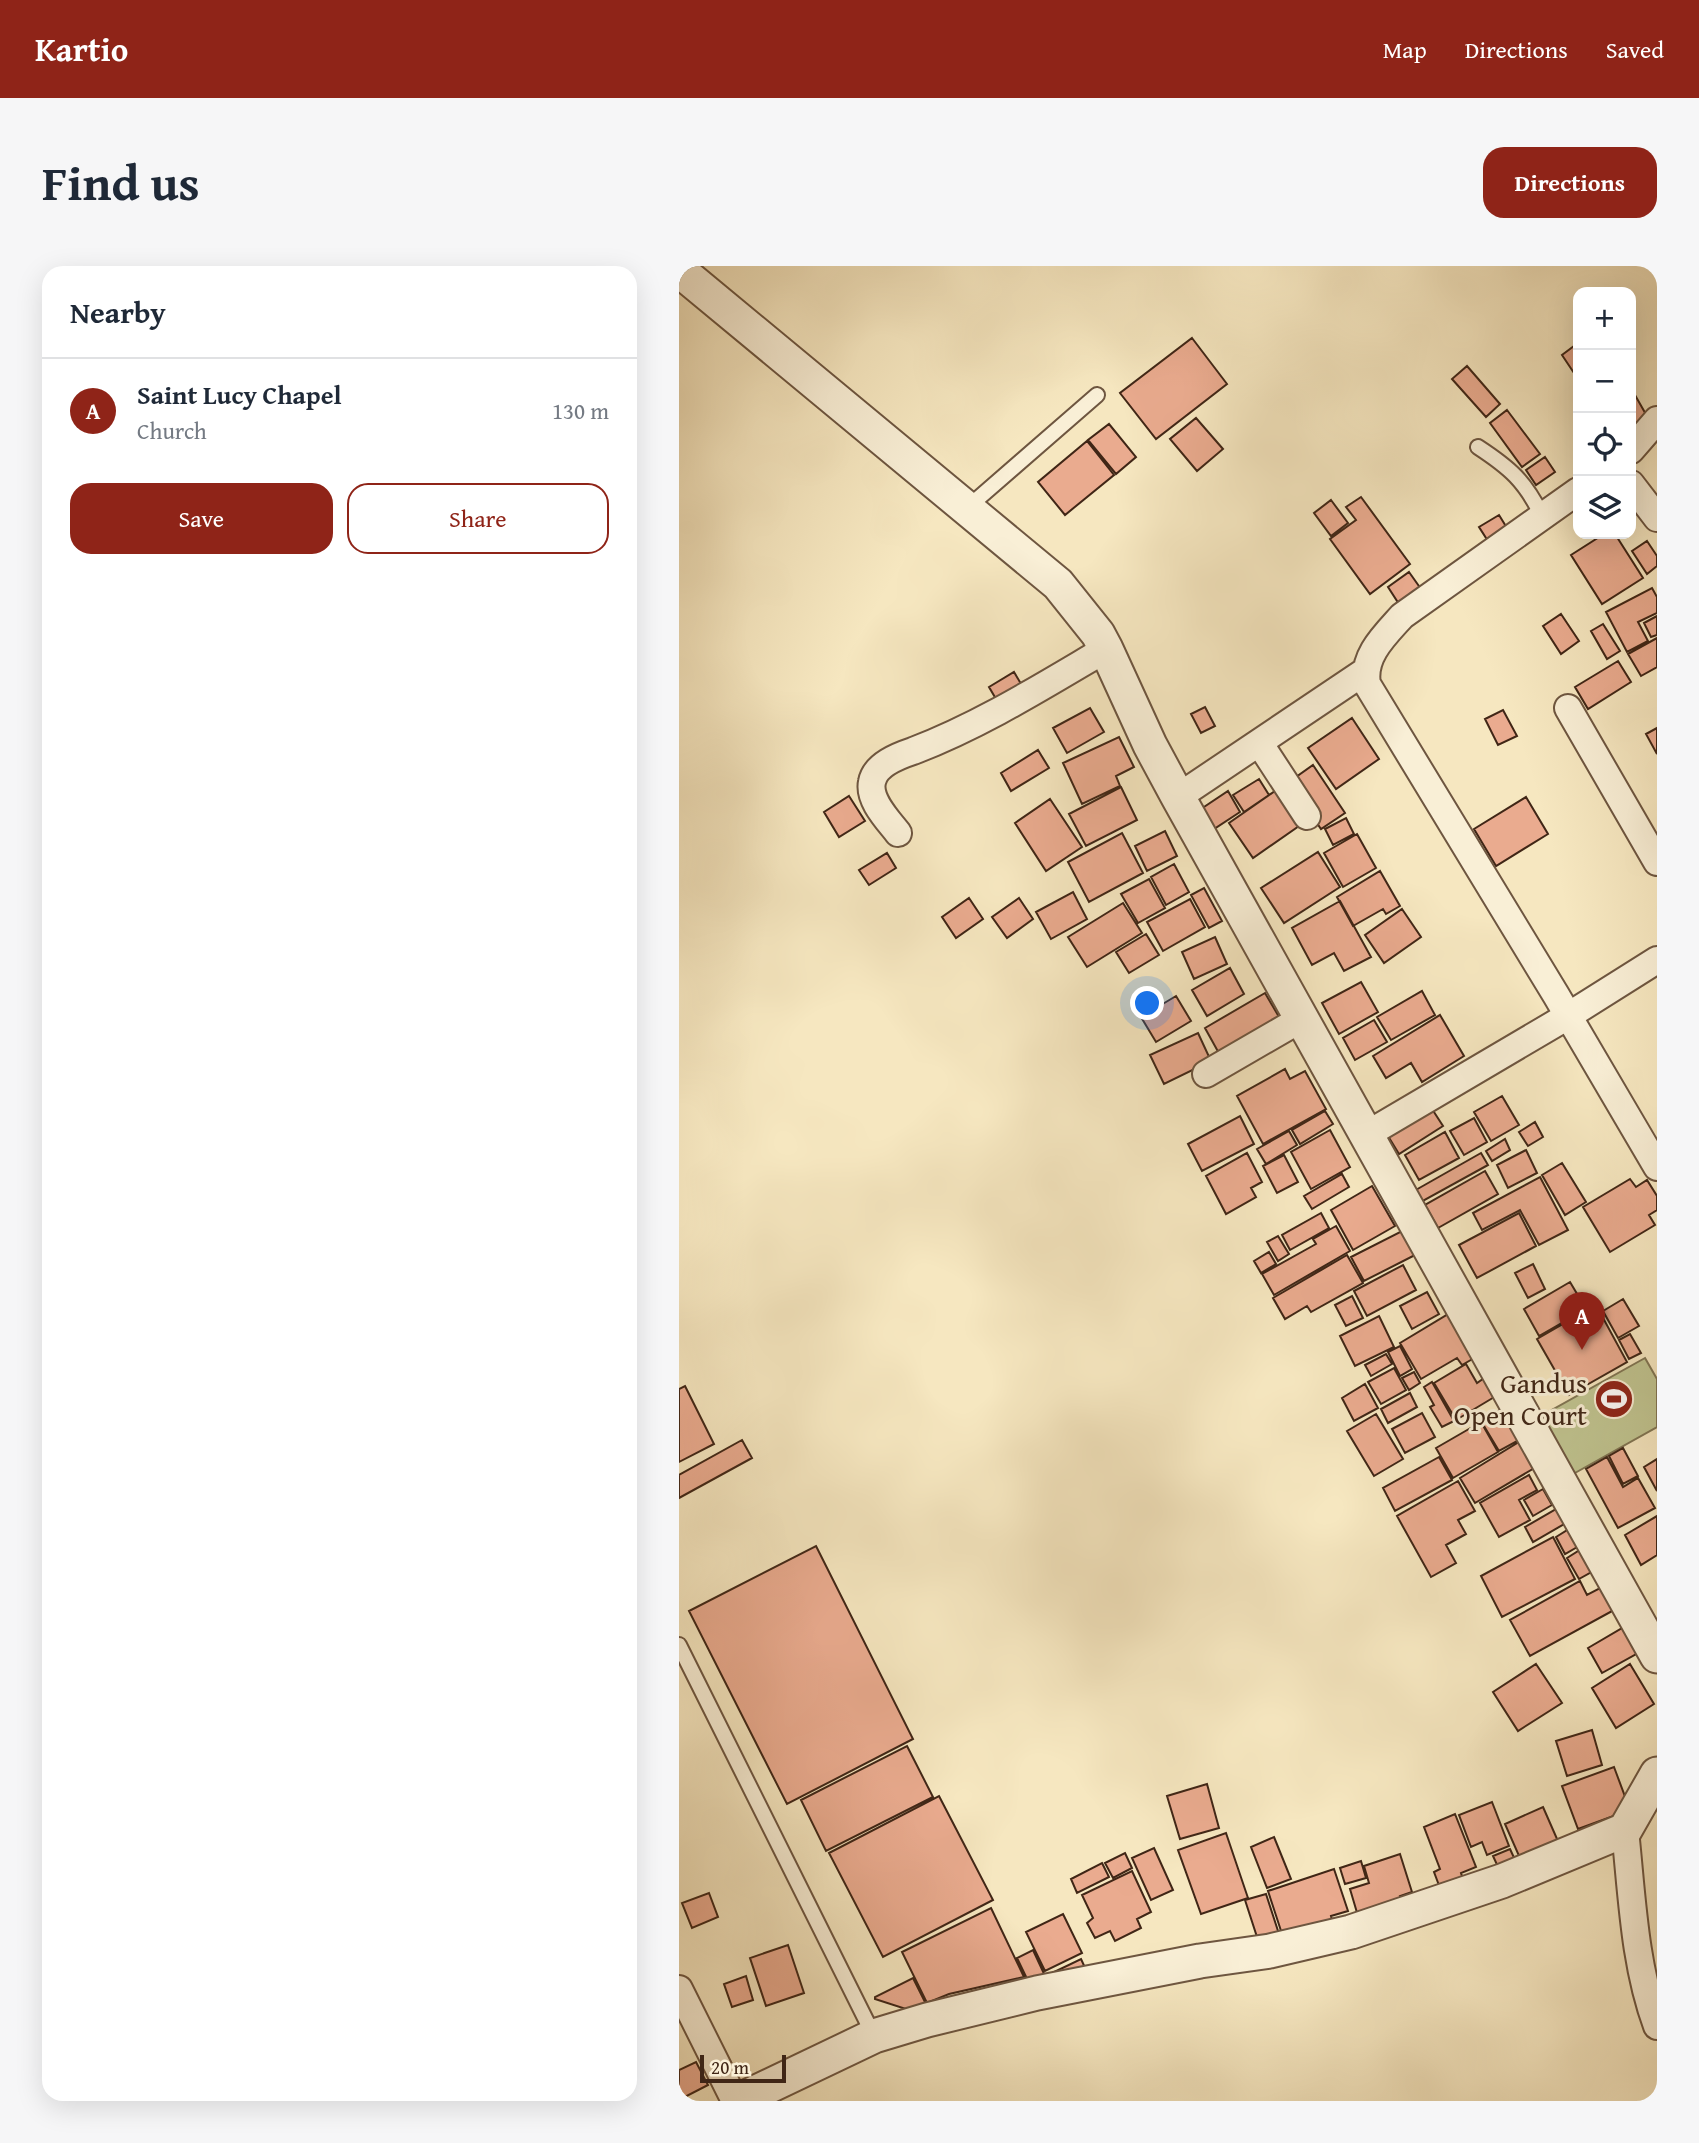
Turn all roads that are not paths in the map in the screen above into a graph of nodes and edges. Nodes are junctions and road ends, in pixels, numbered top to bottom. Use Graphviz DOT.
graph roads {
  1 [pos="679,270"];
  2 [pos="1097,396"];
  3 [pos="1657,420"];
  4 [pos="1636,444"];
  5 [pos="1478,447"];
  6 [pos="1636,491"];
  7 [pos="1573,494"];
  8 [pos="966,509"];
  9 [pos="1542,516"];
  10 [pos="1657,518"];
  11 [pos="1106,649"];
  12 [pos="1364,672"];
  13 [pos="1569,708"];
  14 [pos="1259,744"];
  15 [pos="1178,797"];
  16 [pos="1307,816"];
  17 [pos="898,833"];
  18 [pos="1657,862"];
  19 [pos="1657,960"];
  20 [pos="1568,1016"];
  21 [pos="1301,1019"];
  22 [pos="1206,1074"];
  23 [pos="1366,1135"];
  24 [pos="1657,1167"];
  25 [pos="679,1645"];
  26 [pos="1657,1656"];
  27 [pos="1657,1774"];
  28 [pos="1625,1830"];
  29 [pos="679,1989"];
  30 [pos="1657,2026"];
  31 [pos="874,2036"];
  32 [pos="737,2101"];
  1 -- 8 [label="street"];
  2 -- 8 [label="lane"];
  3 -- 4 [label="street"];
  5 -- 9 [label="lane"];
  6 -- 10 [label="street"];
  7 -- 9 [label="street"];
  8 -- 11 [label="street"];
  9 -- 12 [label="street"];
  11 -- 15 [label="street"];
  11 -- 17 [label="street"];
  12 -- 14 [label="street"];
  12 -- 20 [label="street"];
  13 -- 18 [label="street"];
  14 -- 15 [label="street"];
  14 -- 16 [label="street"];
  15 -- 21 [label="street"];
  19 -- 20 [label="street"];
  20 -- 23 [label="street"];
  20 -- 24 [label="street"];
  21 -- 22 [label="street"];
  21 -- 23 [label="street"];
  23 -- 26 [label="street"];
  25 -- 31 [label="lane"];
  27 -- 28 [label="street"];
  28 -- 30 [label="street"];
  28 -- 31 [label="street"];
  29 -- 32 [label="street"];
  31 -- 32 [label="street"];
}
